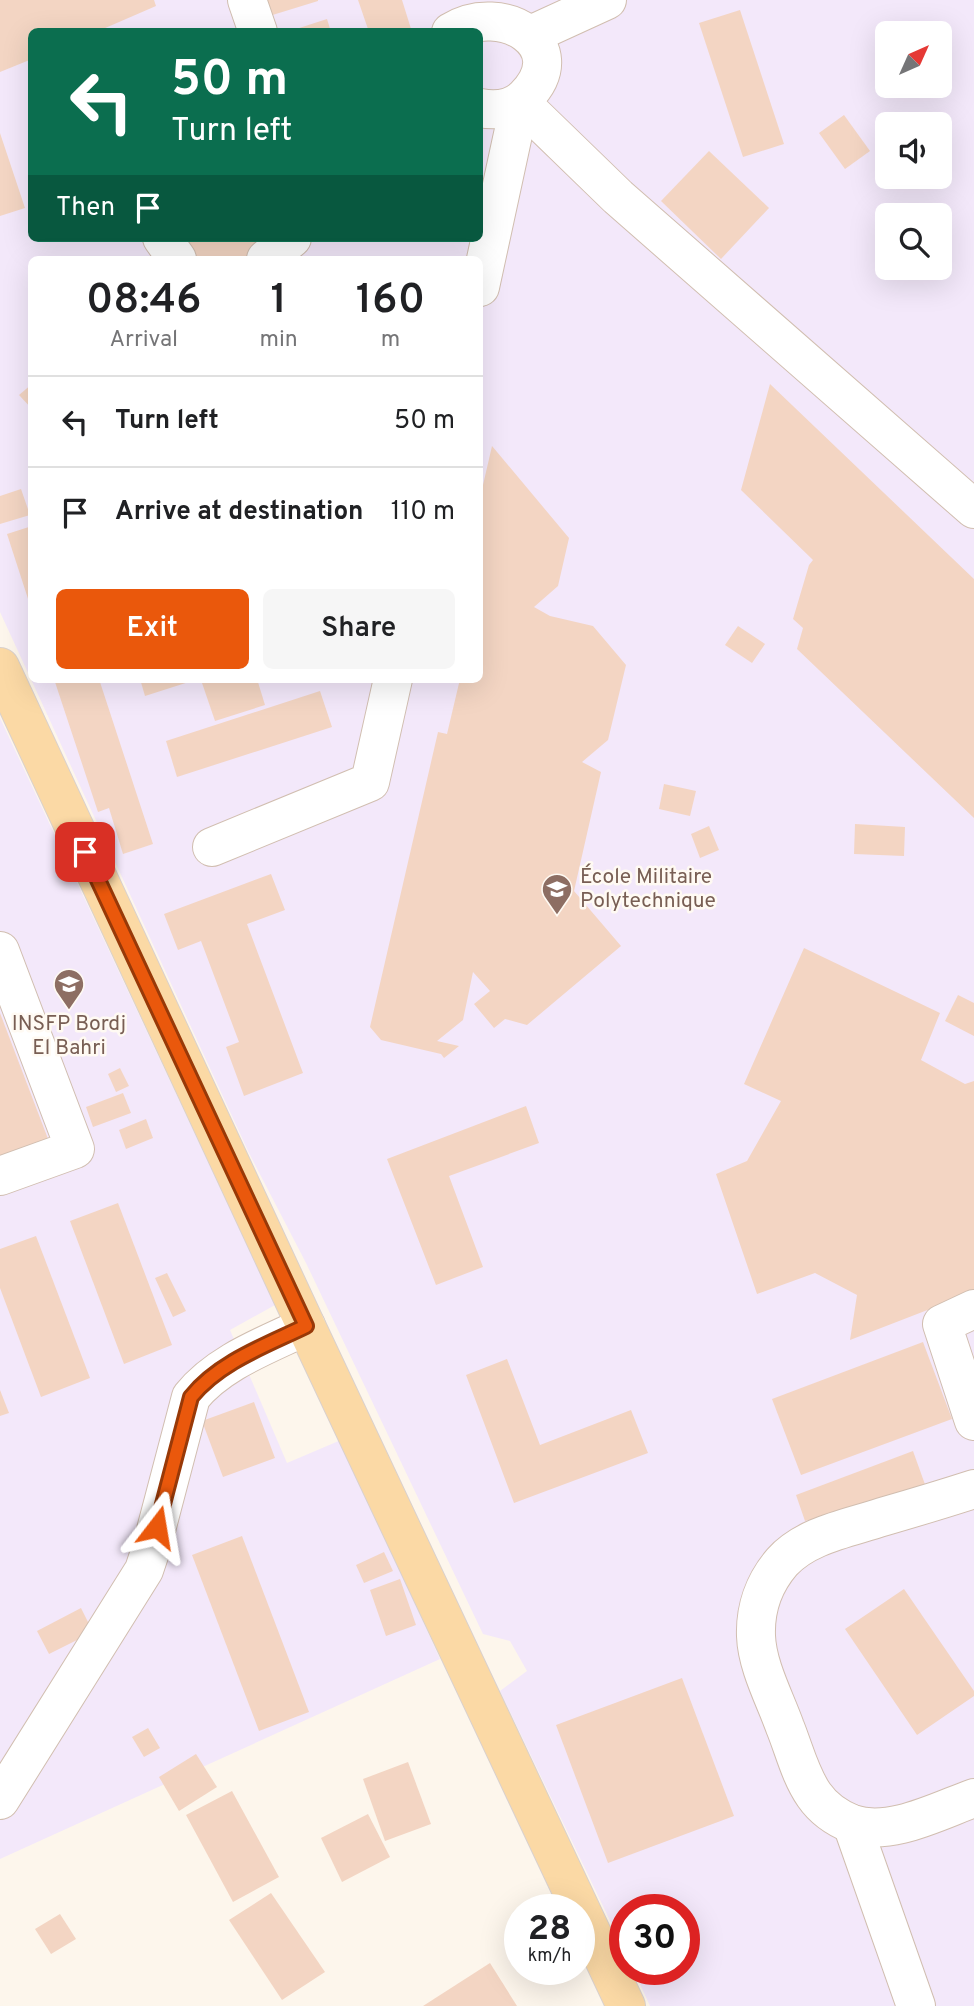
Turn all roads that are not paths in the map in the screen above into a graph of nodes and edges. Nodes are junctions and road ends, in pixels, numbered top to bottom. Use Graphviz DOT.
graph roads {
  1 [pos="247,0"];
  2 [pos="607,0"];
  3 [pos="466,14"];
  4 [pos="257,28"];
  5 [pos="535,33"];
  6 [pos="520,102"];
  7 [pos="483,108"];
  8 [pos="287,242"];
  9 [pos="270,256"];
  10 [pos="483,273"];
  11 [pos="974,509"];
  12 [pos="0,667"];
  13 [pos="392,683"];
  14 [pos="212,847"];
  15 [pos="0,951"];
  16 [pos="0,1176"];
  17 [pos="951,1315"];
  18 [pos="306,1326"];
  19 [pos="974,1421"];
  20 [pos="974,1489"];
  21 [pos="974,1798"];
  22 [pos="0,1800"];
  23 [pos="852,1824"];
  24 [pos="626,2006"];
  25 [pos="916,2006"];
  1 -- 4 [label="street"];
  2 -- 5 [label="street"];
  3 -- 5 [label="street"];
  5 -- 6 [label="street"];
  6 -- 7 [label="street"];
  6 -- 10 [label="street"];
  6 -- 11 [label="street"];
  8 -- 9 [label="street"];
  12 -- 18 [label="main road"];
  13 -- 14 [label="street"];
  15 -- 16 [label="street"];
  17 -- 19 [label="street"];
  18 -- 22 [label="street"];
  18 -- 24 [label="main road"];
  20 -- 23 [label="street"];
  21 -- 23 [label="street"];
  23 -- 25 [label="street"];
}
